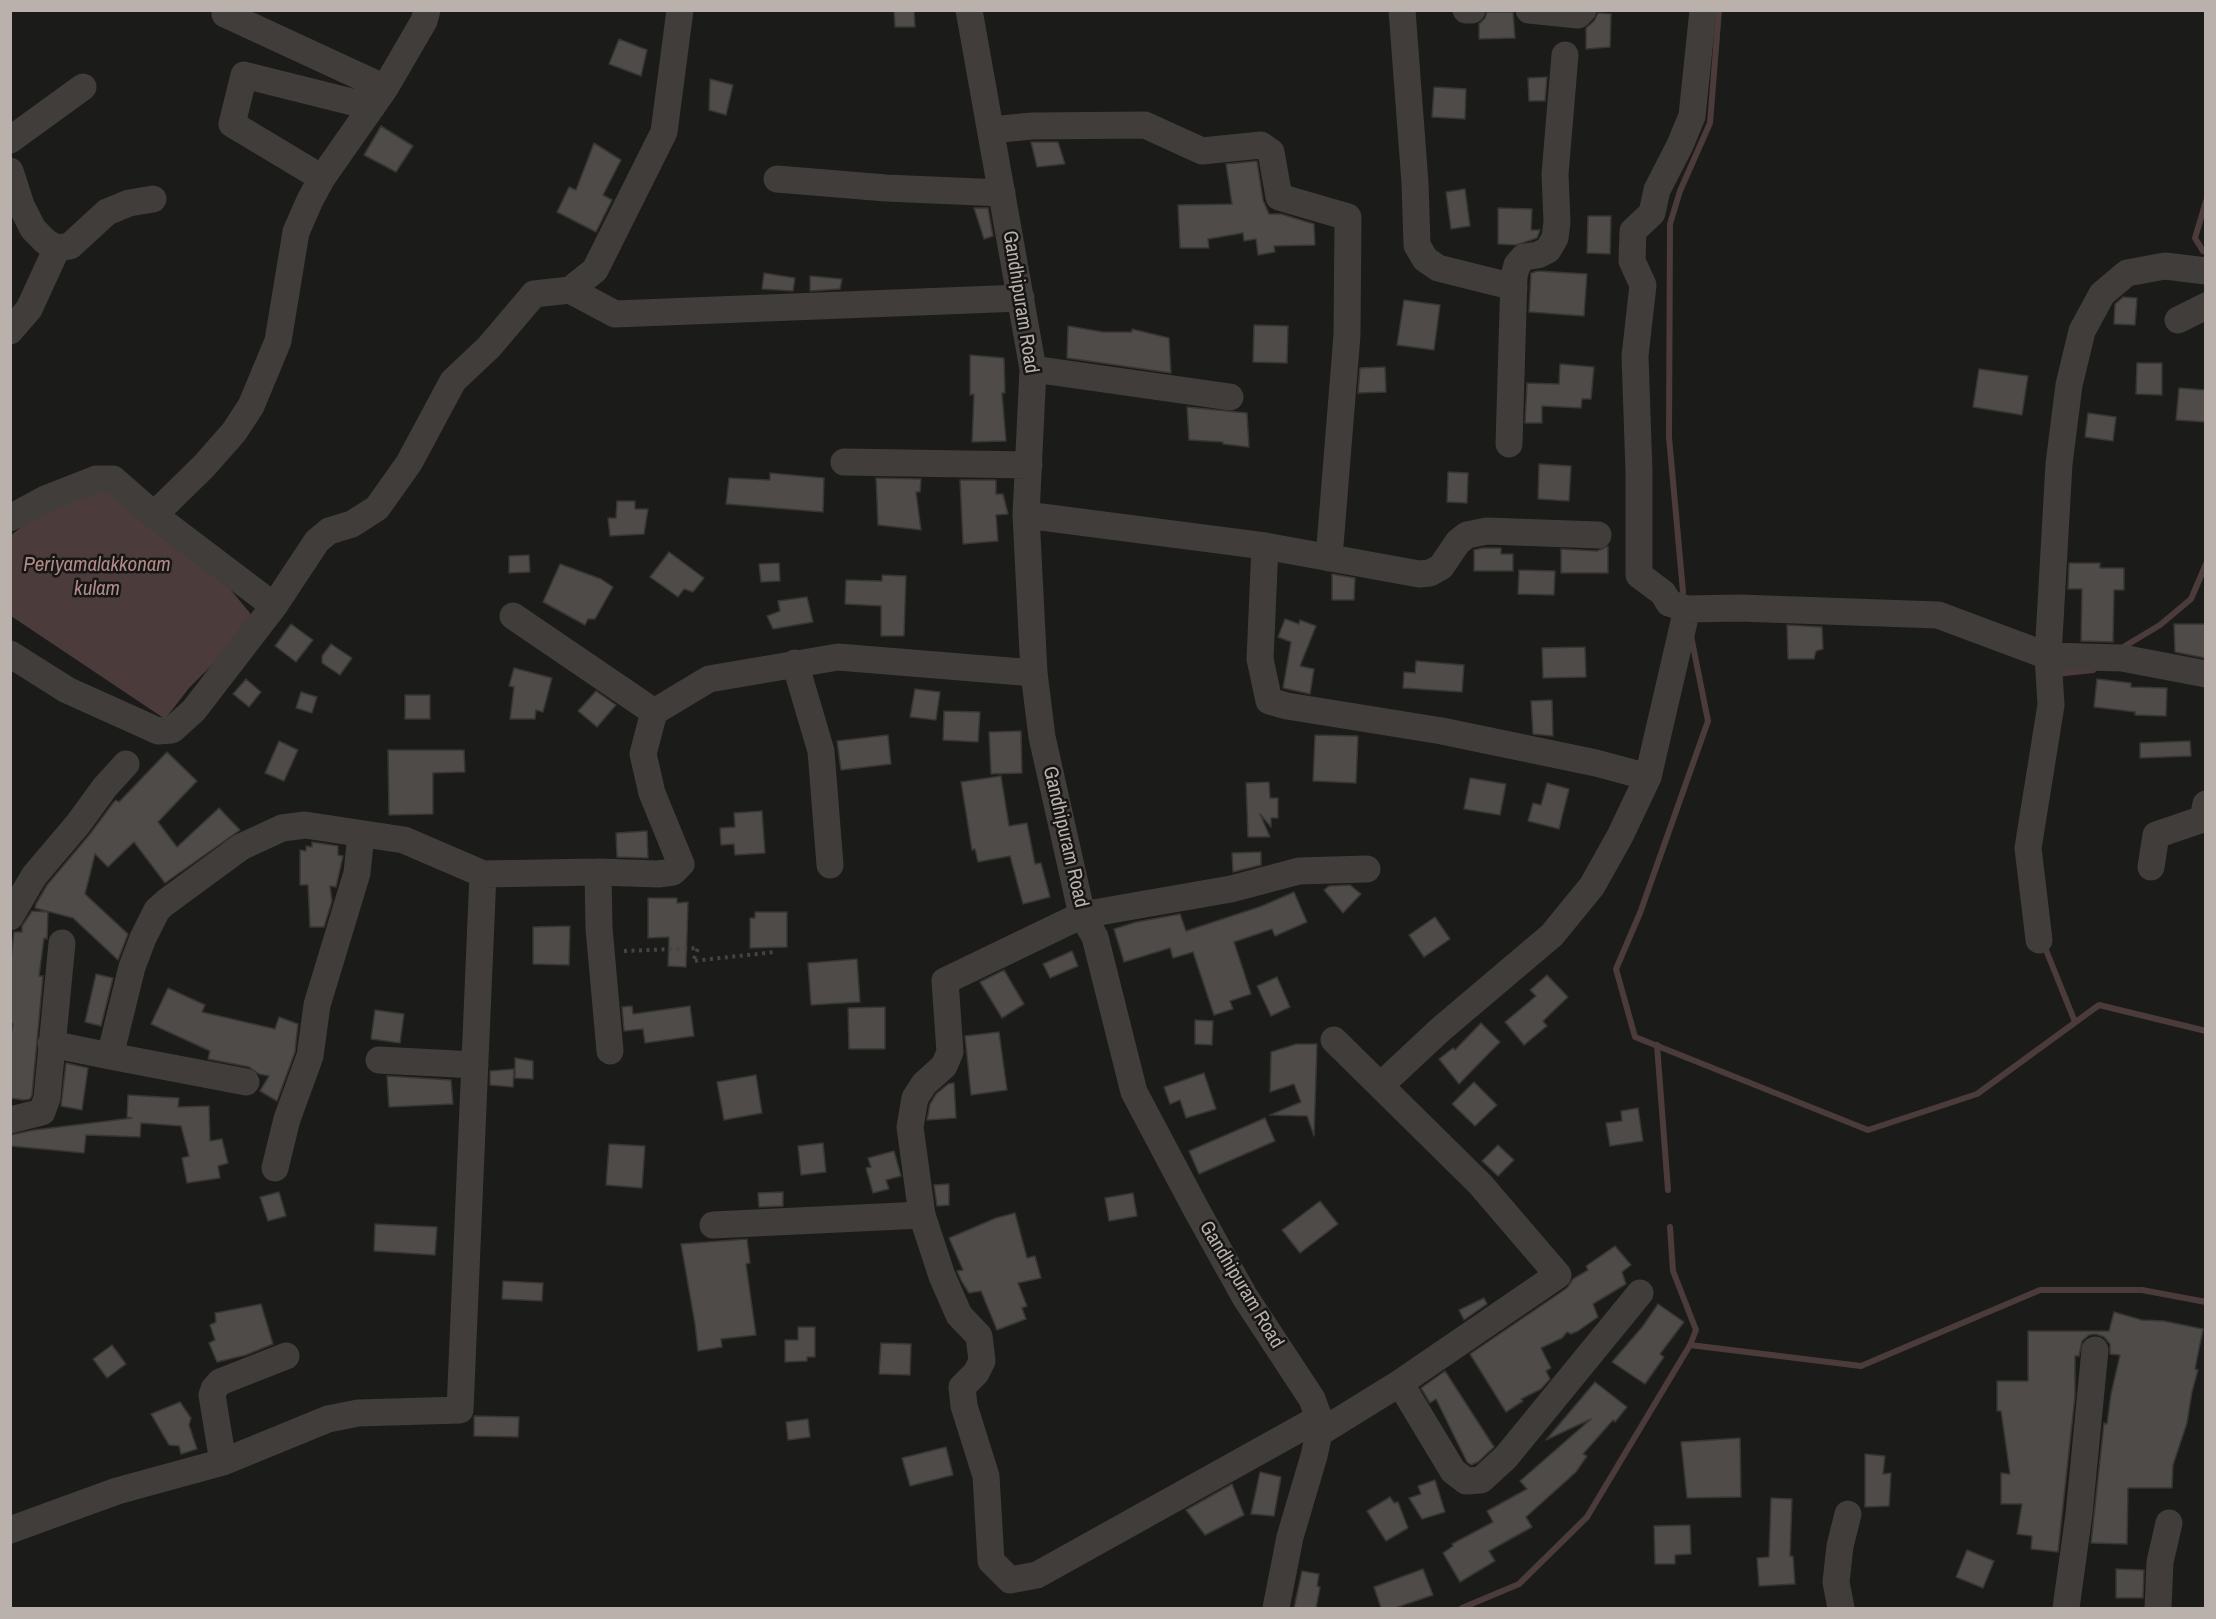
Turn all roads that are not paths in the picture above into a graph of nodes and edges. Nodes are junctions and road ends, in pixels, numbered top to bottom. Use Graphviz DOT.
graph roads {
  1 [pos="427,10"];
  2 [pos="680,10"];
  3 [pos="969,10"];
  4 [pos="1402,10"];
  5 [pos="1466,10"];
  6 [pos="1472,10"];
  7 [pos="1529,10"];
  8 [pos="1583,10"];
  9 [pos="1703,10"];
  10 [pos="225,14"];
  11 [pos="1565,55"];
  12 [pos="83,87"];
  13 [pos="379,97"];
  14 [pos="991,130"];
  15 [pos="10,140"];
  16 [pos="10,171"];
  17 [pos="322,178"];
  18 [pos="777,178"];
  19 [pos="1002,193"];
  20 [pos="153,199"];
  21 [pos="57,248"];
  22 [pos="2205,271"];
  23 [pos="1514,287"];
  24 [pos="570,290"];
  25 [pos="1021,298"];
  26 [pos="2205,306"];
  27 [pos="2178,320"];
  28 [pos="10,331"];
  29 [pos="1033,369"];
  30 [pos="1230,397"];
  31 [pos="1509,444"];
  32 [pos="844,462"];
  33 [pos="1029,465"];
  34 [pos="154,515"];
  35 [pos="1026,515"];
  36 [pos="10,518"];
  37 [pos="1598,535"];
  38 [pos="1265,546"];
  39 [pos="1329,558"];
  40 [pos="274,606"];
  41 [pos="1687,609"];
  42 [pos="513,616"];
  43 [pos="10,654"];
  44 [pos="2048,656"];
  45 [pos="795,663"];
  46 [pos="1034,674"];
  47 [pos="2205,674"];
  48 [pos="654,712"];
  49 [pos="126,764"];
  50 [pos="1647,777"];
  51 [pos="2205,804"];
  52 [pos="361,834"];
  53 [pos="830,866"];
  54 [pos="2151,867"];
  55 [pos="1367,868"];
  56 [pos="598,872"];
  57 [pos="483,874"];
  58 [pos="1082,915"];
  59 [pos="10,918"];
  60 [pos="2039,940"];
  61 [pos="62,943"];
  62 [pos="1334,1040"];
  63 [pos="51,1044"];
  64 [pos="610,1051"];
  65 [pos="110,1056"];
  66 [pos="379,1060"];
  67 [pos="475,1065"];
  68 [pos="246,1082"];
  69 [pos="1381,1085"];
  70 [pos="10,1120"];
  71 [pos="275,1168"];
  72 [pos="922,1215"];
  73 [pos="713,1225"];
  74 [pos="1640,1293"];
  75 [pos="2095,1350"];
  76 [pos="286,1356"];
  77 [pos="1400,1383"];
  78 [pos="1319,1426"];
  79 [pos="224,1462"];
  80 [pos="1848,1514"];
  81 [pos="2169,1523"];
  82 [pos="10,1530"];
  83 [pos="1276,1608"];
  84 [pos="1841,1608"];
  85 [pos="2066,1608"];
  86 [pos="2158,1608"];
  1 -- 13 [label="street"];
  2 -- 24 [label="street"];
  3 -- 14 [label="street, Gandhipuram Road"];
  4 -- 23 [label="street"];
  5 -- 6 [label="street"];
  7 -- 8 [label="street"];
  9 -- 41 [label="street"];
  10 -- 13 [label="street"];
  11 -- 23 [label="street"];
  12 -- 15 [label="street"];
  13 -- 17 [label="street"];
  13 -- 17 [label="street"];
  14 -- 19 [label="street, Gandhipuram Road"];
  14 -- 39 [label="street"];
  16 -- 21 [label="street"];
  17 -- 34 [label="street"];
  18 -- 19 [label="street"];
  19 -- 25 [label="street, Gandhipuram Road"];
  20 -- 21 [label="street"];
  21 -- 28 [label="street"];
  22 -- 44 [label="street"];
  23 -- 31 [label="street"];
  24 -- 25 [label="street"];
  24 -- 40 [label="street"];
  25 -- 29 [label="street, Gandhipuram Road"];
  26 -- 27 [label="street"];
  29 -- 30 [label="street"];
  29 -- 33 [label="street, Gandhipuram Road"];
  32 -- 33 [label="street"];
  33 -- 35 [label="street, Gandhipuram Road"];
  34 -- 36 [label="street"];
  34 -- 40 [label="street"];
  35 -- 38 [label="street"];
  35 -- 46 [label="street, Gandhipuram Road"];
  37 -- 39 [label="street"];
  38 -- 39 [label="street"];
  38 -- 50 [label="street"];
  40 -- 43 [label="street"];
  41 -- 44 [label="street"];
  41 -- 50 [label="street"];
  42 -- 48 [label="street"];
  44 -- 47 [label="street"];
  44 -- 60 [label="street"];
  45 -- 46 [label="street"];
  45 -- 48 [label="street"];
  45 -- 53 [label="street"];
  46 -- 58 [label="street, Gandhipuram Road"];
  48 -- 56 [label="street"];
  49 -- 59 [label="street"];
  50 -- 69 [label="street"];
  51 -- 54 [label="street"];
  52 -- 57 [label="street"];
  52 -- 65 [label="street"];
  52 -- 71 [label="street"];
  55 -- 58 [label="street"];
  56 -- 57 [label="street"];
  56 -- 64 [label="street"];
  57 -- 67 [label="street"];
  58 -- 72 [label="street"];
  58 -- 78 [label="street, Gandhipuram Road"];
  61 -- 63 [label="street"];
  62 -- 69 [label="street"];
  63 -- 65 [label="street"];
  63 -- 70 [label="street"];
  65 -- 68 [label="street"];
  66 -- 67 [label="street"];
  67 -- 79 [label="street"];
  69 -- 77 [label="street"];
  72 -- 73 [label="street"];
  72 -- 78 [label="street"];
  74 -- 77 [label="street"];
  75 -- 85 [label="street"];
  76 -- 79 [label="street"];
  77 -- 78 [label="street"];
  78 -- 83 [label="street"];
  79 -- 82 [label="street"];
  80 -- 84 [label="street"];
  81 -- 86 [label="street"];
}
